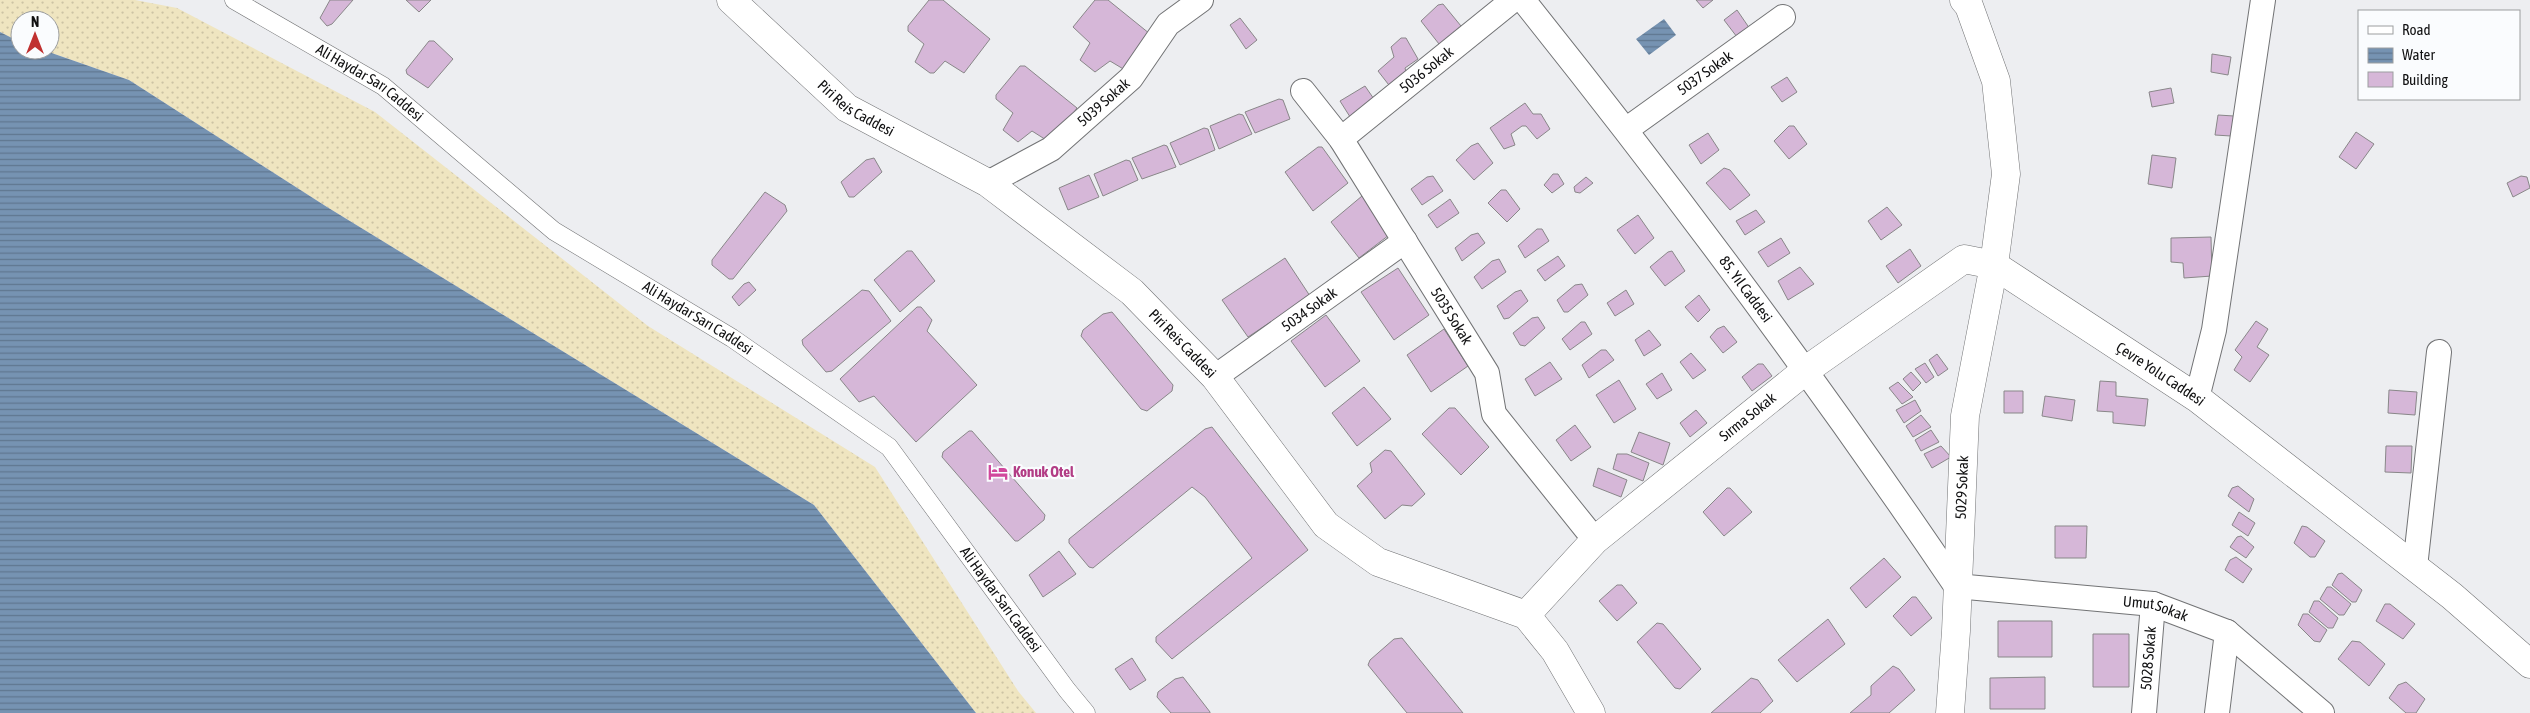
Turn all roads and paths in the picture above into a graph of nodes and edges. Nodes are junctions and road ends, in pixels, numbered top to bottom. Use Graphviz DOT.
graph roads {
  1 [pos="234,0"];
  2 [pos="731,0"];
  3 [pos="1201,0"];
  4 [pos="1513,0"];
  5 [pos="1523,0"];
  6 [pos="1964,0"];
  7 [pos="2263,0"];
  8 [pos="1783,17"];
  9 [pos="1303,91"];
  10 [pos="1627,129"];
  11 [pos="1341,139"];
  12 [pos="988,183"];
  13 [pos="1405,241"];
  14 [pos="1994,264"];
  15 [pos="2439,352"];
  16 [pos="1806,370"];
  17 [pos="1215,377"];
  18 [pos="2197,398"];
  19 [pos="1595,540"];
  20 [pos="2415,567"];
  21 [pos="1956,586"];
  22 [pos="2153,604"];
  23 [pos="1526,615"];
  24 [pos="2227,632"];
  25 [pos="2530,664"];
  26 [pos="1086,713"];
  27 [pos="1591,713"];
  28 [pos="1950,713"];
  29 [pos="2144,713"];
  30 [pos="2217,713"];
  31 [pos="2322,713"];
  1 -- 26 [label="street, Ali Haydar Sarı Caddesi"];
  2 -- 12 [label="street, Piri Reis Caddesi"];
  3 -- 12 [label="street, 5039 Sokak"];
  4 -- 11 [label="street, 5036 Sokak"];
  5 -- 10 [label="street, 85. Yıl Caddesi"];
  6 -- 14 [label="street"];
  7 -- 18 [label="street"];
  8 -- 10 [label="street, 5037 Sokak"];
  9 -- 11 [label="street, 5035 Sokak"];
  10 -- 16 [label="street, 85. Yıl Caddesi"];
  11 -- 13 [label="street, 5035 Sokak"];
  12 -- 17 [label="street, Piri Reis Caddesi"];
  13 -- 17 [label="street, 5034 Sokak"];
  13 -- 19 [label="street, 5035 Sokak"];
  14 -- 16 [label="street, Sırma Sokak"];
  14 -- 18 [label="street, Çevre Yolu Caddesi"];
  14 -- 21 [label="street, 5029 Sokak"];
  15 -- 20 [label="street"];
  16 -- 19 [label="street, Sırma Sokak"];
  16 -- 21 [label="street, 85. Yıl Caddesi"];
  17 -- 23 [label="street, Piri Reis Caddesi"];
  18 -- 20 [label="street, Çevre Yolu Caddesi"];
  19 -- 23 [label="street, Sırma Sokak"];
  20 -- 25 [label="street, Çevre Yolu Caddesi"];
  21 -- 22 [label="street, Umut Sokak"];
  21 -- 28 [label="street, 5029 Sokak"];
  22 -- 24 [label="street, Umut Sokak"];
  22 -- 29 [label="street, 5028 Sokak"];
  23 -- 27 [label="street"];
  24 -- 30 [label="street"];
  24 -- 31 [label="street, Umut Sokak"];
}
